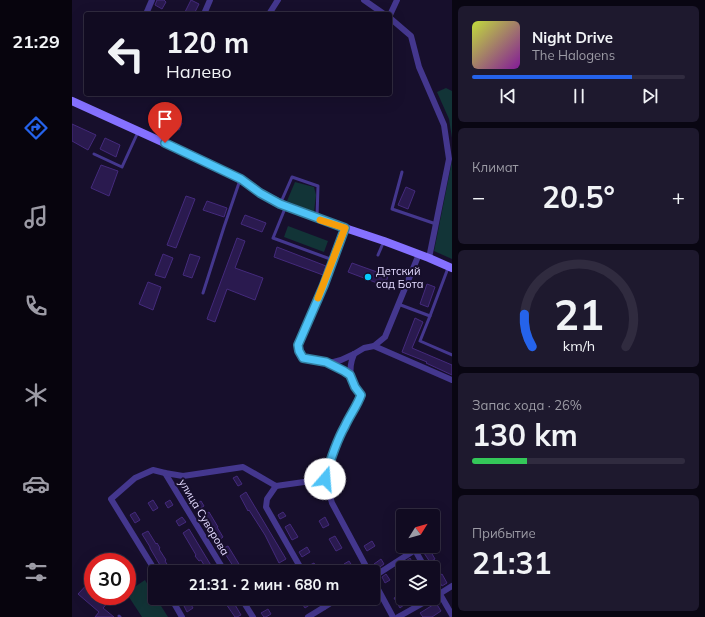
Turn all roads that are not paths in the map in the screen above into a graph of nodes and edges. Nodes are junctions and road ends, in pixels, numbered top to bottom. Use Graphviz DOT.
graph roads {
  1 [pos="152,0"];
  2 [pos="210,0"];
  3 [pos="278,0"];
  4 [pos="364,0"];
  5 [pos="397,0"];
  6 [pos="147,12"];
  7 [pos="205,12"];
  8 [pos="270,12"];
  9 [pos="381,12"];
  10 [pos="392,12"];
  11 [pos="392,19"];
  12 [pos="72,101"];
  13 [pos="139,131"];
  14 [pos="94,154"];
  15 [pos="402,172"];
  16 [pos="241,179"];
  17 [pos="283,205"];
  18 [pos="317,218"];
  19 [pos="436,224"];
  20 [pos="345,228"];
  21 [pos="384,241"];
  22 [pos="419,254"];
  23 [pos="378,256"];
  24 [pos="430,258"];
  25 [pos="333,260"];
  26 [pos="450,267"];
  27 [pos="203,293"];
  28 [pos="398,304"];
  29 [pos="430,316"];
  30 [pos="374,346"];
  31 [pos="354,354"];
  32 [pos="452,355"];
  33 [pos="330,363"];
  34 [pos="350,375"];
  35 [pos="452,380"];
  36 [pos="165,473"];
  37 [pos="325,479"];
  38 [pos="276,486"];
  39 [pos="398,561"];
  40 [pos="421,561"];
  41 [pos="396,562"];
  42 [pos="152,565"];
  43 [pos="222,565"];
  44 [pos="299,565"];
  45 [pos="364,565"];
  46 [pos="380,572"];
  47 [pos="452,586"];
  48 [pos="380,593"];
  49 [pos="440,594"];
  50 [pos="175,605"];
  51 [pos="245,605"];
  52 [pos="327,605"];
  53 [pos="419,605"];
  54 [pos="324,607"];
  55 [pos="452,615"];
  56 [pos="182,617"];
  57 [pos="253,617"];
  58 [pos="308,617"];
  59 [pos="393,617"];
  60 [pos="398,617"];
  1 -- 6 [label="street"];
  2 -- 7 [label="street"];
  3 -- 8 [label="street"];
  4 -- 9 [label="street"];
  5 -- 10 [label="street"];
  11 -- 19 [label="street"];
  12 -- 13 [label="main road"];
  13 -- 14 [label="lane"];
  13 -- 16 [label="main road"];
  15 -- 19 [label="lane"];
  16 -- 17 [label="main road"];
  16 -- 27 [label="lane"];
  17 -- 18 [label="main road"];
  17 -- 18 [label="lane"];
  17 -- 25 [label="lane"];
  18 -- 20 [label="main road"];
  19 -- 24 [label="street"];
  20 -- 21 [label="main road"];
  20 -- 25 [label="lane"];
  21 -- 22 [label="main road"];
  21 -- 23 [label="lane"];
  22 -- 24 [label="main road"];
  22 -- 28 [label="street"];
  24 -- 26 [label="main road"];
  25 -- 33 [label="street"];
  26 -- 29 [label="lane"];
  28 -- 29 [label="lane"];
  28 -- 30 [label="street"];
  29 -- 32 [label="lane"];
  30 -- 31 [label="street"];
  30 -- 35 [label="street"];
  31 -- 33 [label="street"];
  31 -- 34 [label="street"];
  33 -- 34 [label="street"];
  34 -- 37 [label="street"];
  36 -- 38 [label="street"];
  36 -- 42 [label="street"];
  36 -- 43 [label="street, улица Суворова"];
  37 -- 38 [label="street"];
  37 -- 45 [label="street"];
  38 -- 44 [label="street"];
  39 -- 40 [label="street"];
  41 -- 46 [label="street"];
  47 -- 49 [label="street"];
  48 -- 59 [label="street"];
  49 -- 55 [label="street"];
  50 -- 56 [label="street"];
  51 -- 57 [label="street"];
  52 -- 54 [label="street"];
  53 -- 60 [label="street"];
  54 -- 58 [label="street"];
}
